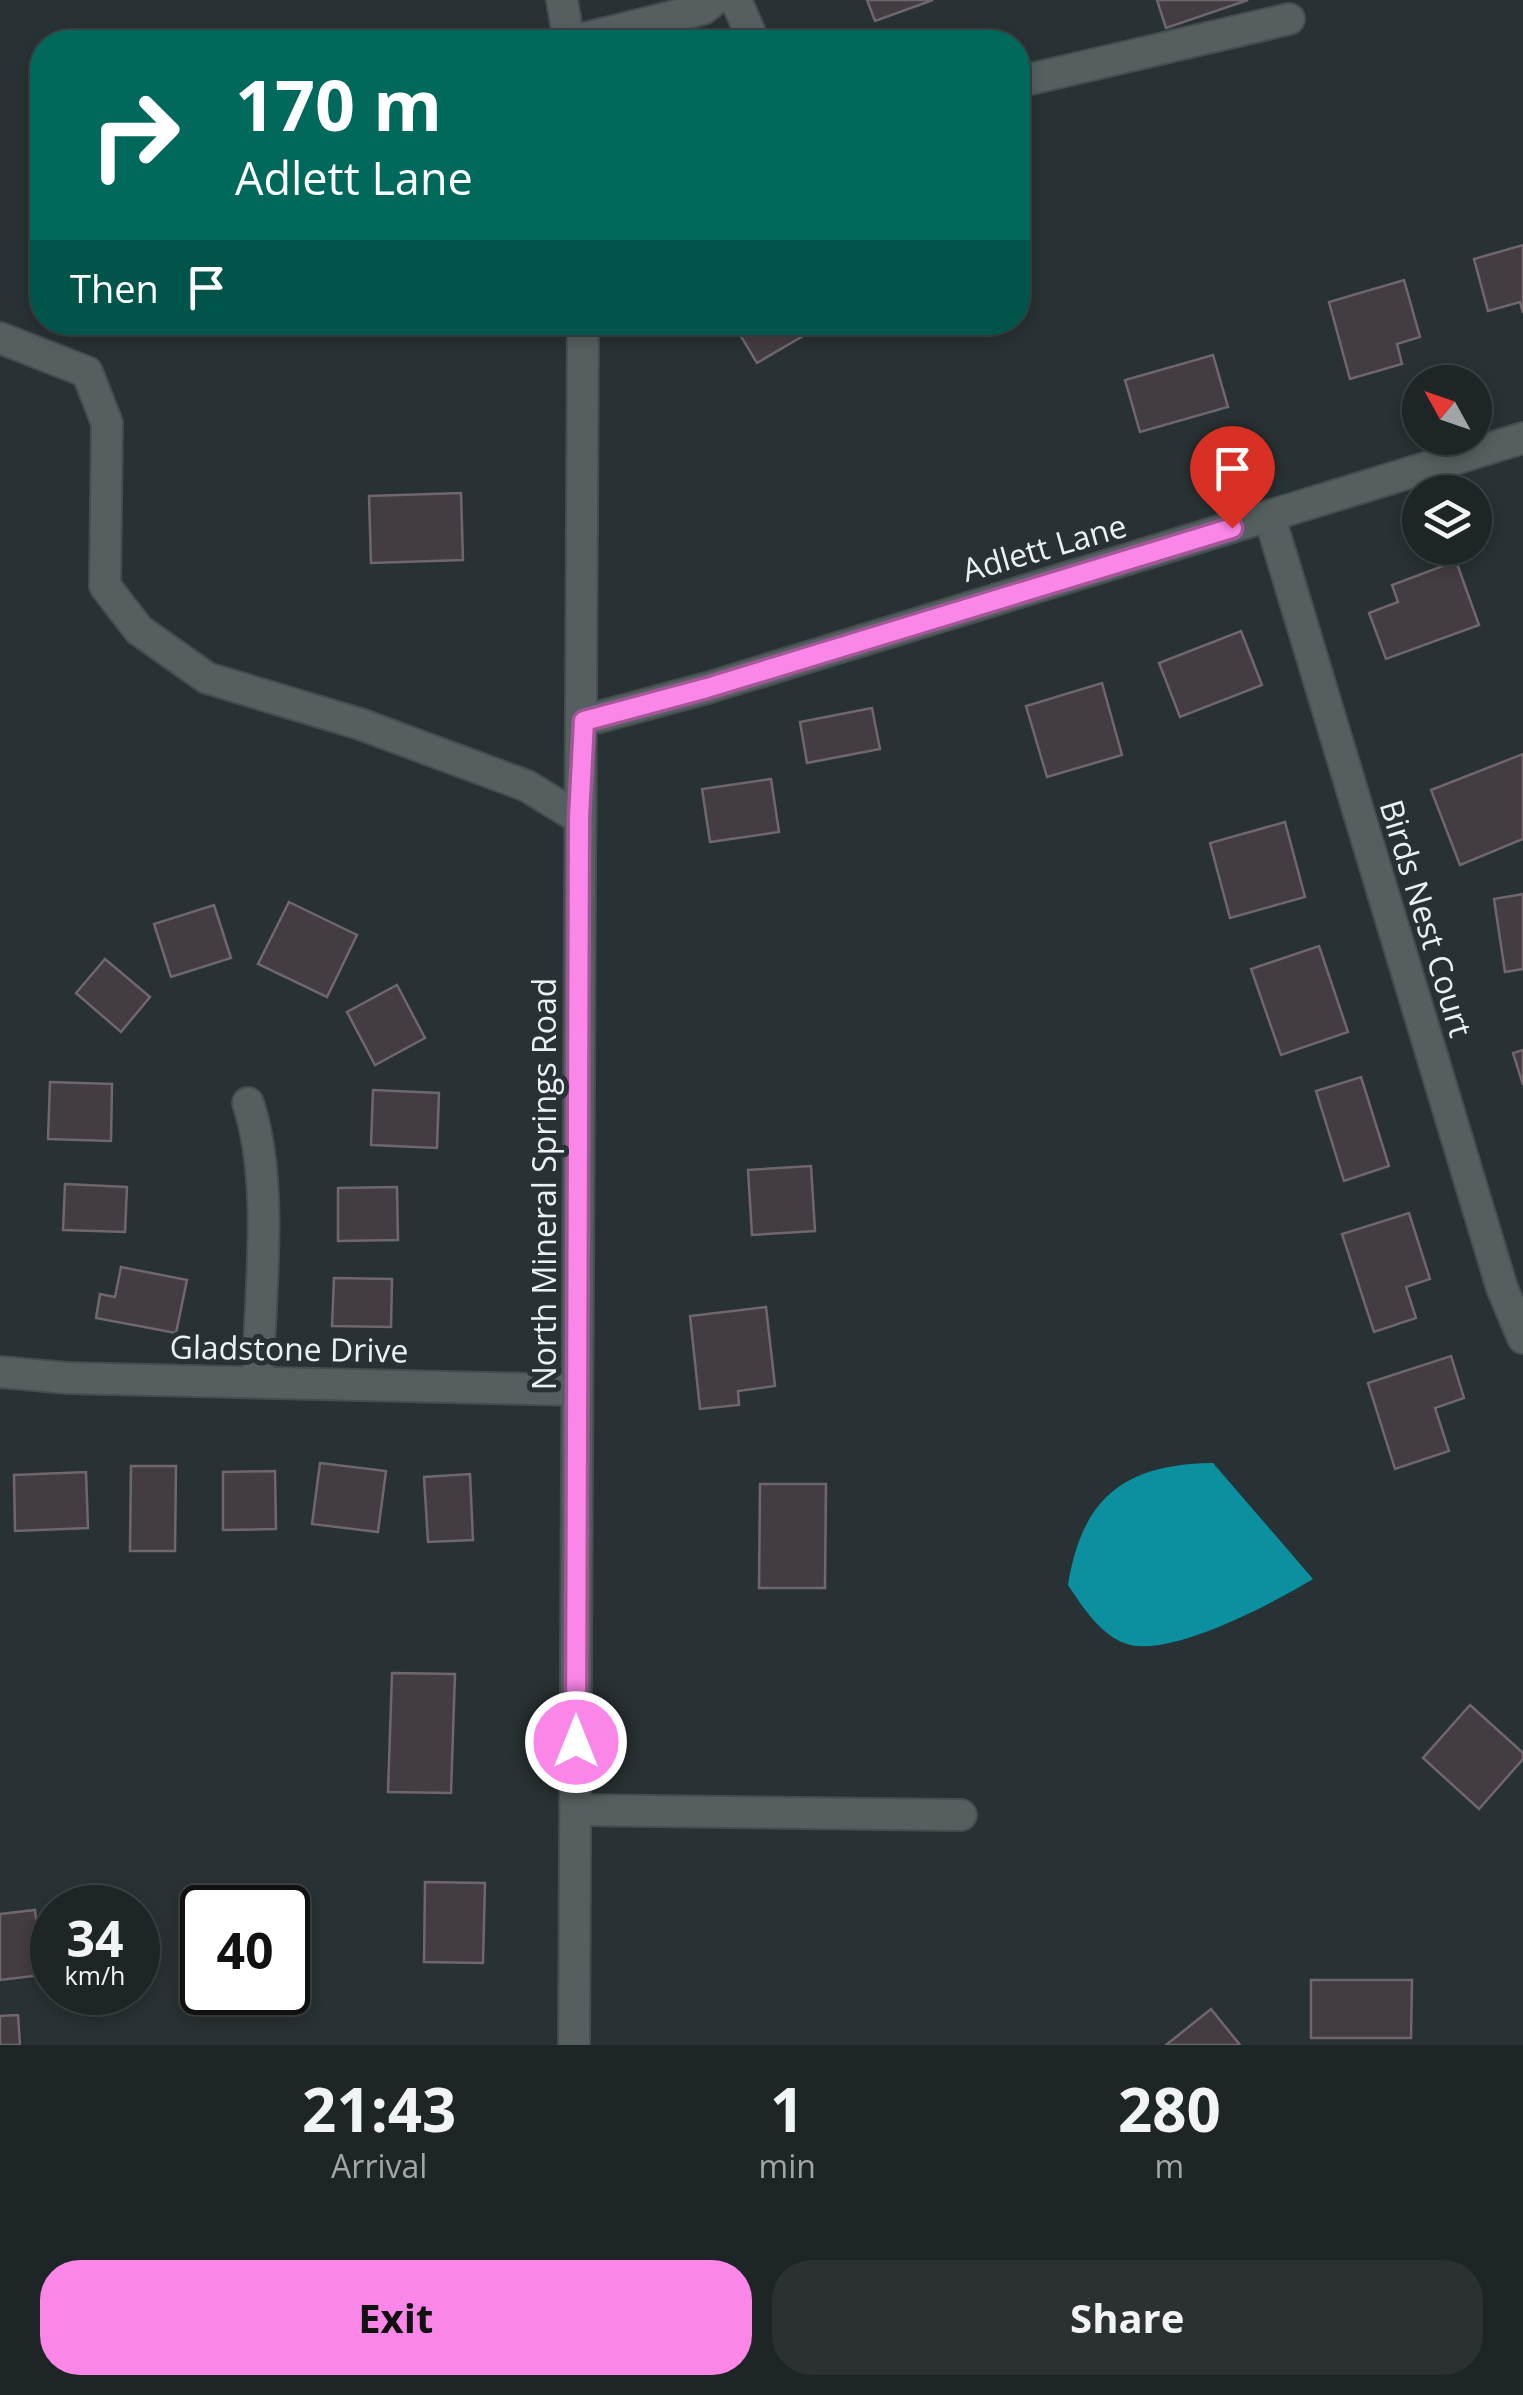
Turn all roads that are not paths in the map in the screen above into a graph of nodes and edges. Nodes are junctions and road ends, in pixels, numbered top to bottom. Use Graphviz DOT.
graph roads {
  1 [pos="562,0"];
  2 [pos="714,0"];
  3 [pos="736,0"];
  4 [pos="1289,19"];
  5 [pos="567,30"];
  6 [pos="620,30"];
  7 [pos="749,30"];
  8 [pos="1030,79"];
  9 [pos="583,335"];
  10 [pos="0,338"];
  11 [pos="1523,438"];
  12 [pos="1270,518"];
  13 [pos="584,721"];
  14 [pos="579,818"];
  15 [pos="248,1102"];
  16 [pos="1523,1338"];
  17 [pos="0,1372"];
  18 [pos="258,1382"];
  19 [pos="577,1390"];
  20 [pos="576,1810"];
  21 [pos="961,1815"];
  22 [pos="574,2045"];
  1 -- 5 [label="street"];
  2 -- 6 [label="street"];
  3 -- 7 [label="street"];
  4 -- 8 [label="street"];
  9 -- 13 [label="street, North Mineral Springs Road"];
  10 -- 14 [label="street"];
  11 -- 12 [label="street, Adlett Lane"];
  12 -- 13 [label="street, Adlett Lane"];
  12 -- 16 [label="street, Birds Nest Court"];
  13 -- 14 [label="street, North Mineral Springs Road"];
  14 -- 19 [label="street, North Mineral Springs Road"];
  15 -- 18 [label="street"];
  17 -- 18 [label="street, Gladstone Drive"];
  18 -- 19 [label="street, Gladstone Drive"];
  19 -- 20 [label="street, North Mineral Springs Road"];
  20 -- 21 [label="street"];
  20 -- 22 [label="street, North Mineral Springs Road"];
}
